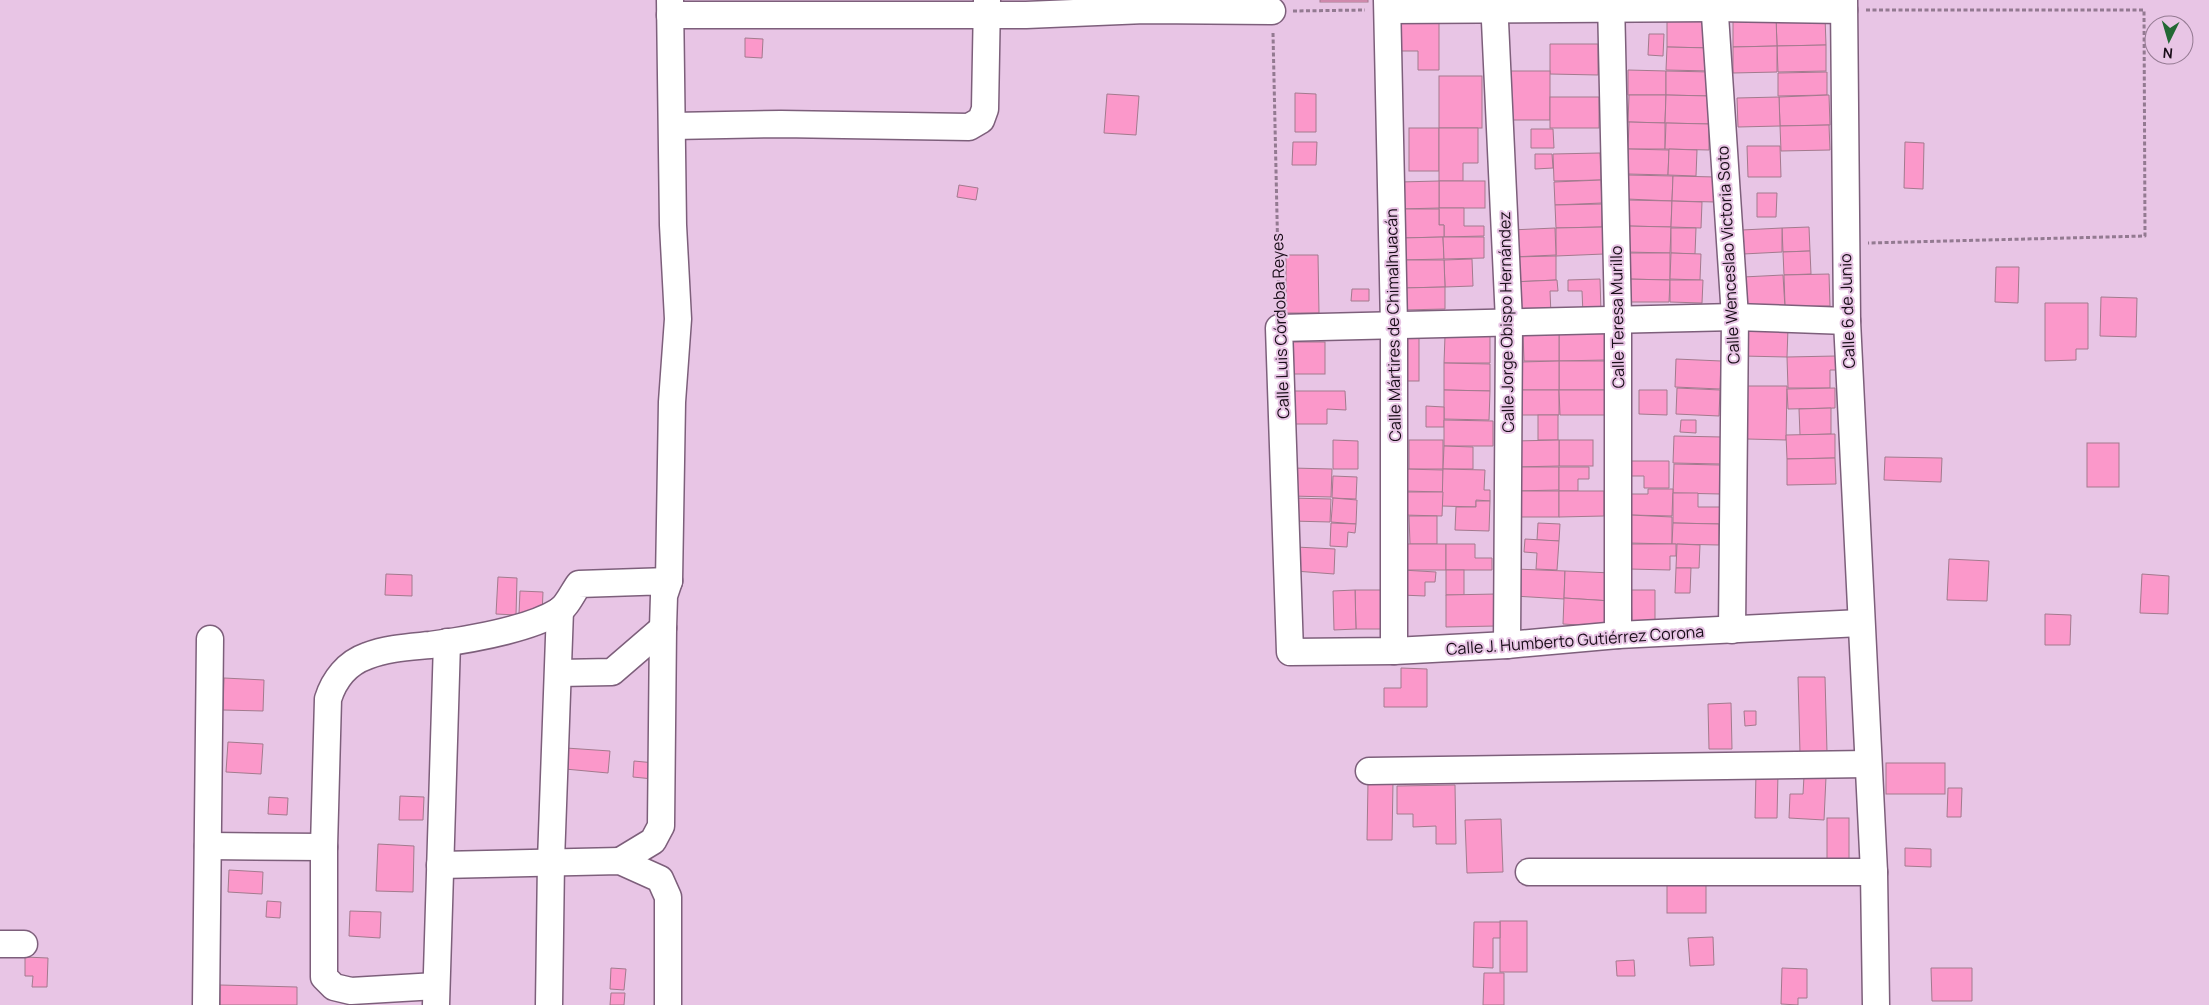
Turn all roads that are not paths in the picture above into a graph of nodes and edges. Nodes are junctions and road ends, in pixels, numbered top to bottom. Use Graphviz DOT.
graph roads {
  1 [pos="1611,4"];
  2 [pos="1714,4"];
  3 [pos="1388,5"];
  4 [pos="1494,5"];
  5 [pos="1844,5"];
  6 [pos="988,7"];
  7 [pos="670,8"];
  8 [pos="1272,11"];
  9 [pos="673,126"];
  10 [pos="1735,317"];
  11 [pos="1618,318"];
  12 [pos="1509,321"];
  13 [pos="1847,321"];
  14 [pos="1394,324"];
  15 [pos="669,581"];
  16 [pos="560,610"];
  17 [pos="1861,623"];
  18 [pos="663,628"];
  19 [pos="1732,630"];
  20 [pos="1618,635"];
  21 [pos="210,639"];
  22 [pos="447,642"];
  23 [pos="1507,645"];
  24 [pos="1394,650"];
  25 [pos="1290,652"];
  26 [pos="559,673"];
  27 [pos="1868,764"];
  28 [pos="1369,771"];
  29 [pos="208,846"];
  30 [pos="324,847"];
  31 [pos="551,861"];
  32 [pos="620,861"];
  33 [pos="440,865"];
  34 [pos="1529,872"];
  35 [pos="1874,872"];
  36 [pos="436,996"];
  37 [pos="206,1005"];
  38 [pos="549,1005"];
  39 [pos="668,1005"];
  40 [pos="1876,1005"];
  1 -- 2 [label="street"];
  1 -- 4 [label="street"];
  1 -- 11 [label="street, Calle Teresa Murillo"];
  2 -- 5 [label="street"];
  2 -- 10 [label="street, Calle Wenceslao Victoria Soto"];
  3 -- 4 [label="street"];
  3 -- 14 [label="street, Calle Mártires de Chimalhuacán"];
  4 -- 12 [label="street, Calle Jorge Obispo Hernández"];
  5 -- 13 [label="street, Calle 6 de Junio"];
  6 -- 7 [label="street"];
  6 -- 8 [label="street"];
  6 -- 9 [label="street"];
  7 -- 9 [label="street"];
  9 -- 15 [label="street"];
  10 -- 11 [label="street"];
  10 -- 13 [label="street"];
  10 -- 19 [label="street, Calle Wenceslao Victoria Soto"];
  11 -- 12 [label="street"];
  11 -- 20 [label="street, Calle Teresa Murillo"];
  12 -- 14 [label="street"];
  12 -- 23 [label="street, Calle Jorge Obispo Hernández"];
  13 -- 17 [label="street, Calle 6 de Junio"];
  14 -- 24 [label="street, Calle Mártires de Chimalhuacán"];
  14 -- 25 [label="street, Calle Luis Córdoba Reyes"];
  15 -- 16 [label="street"];
  15 -- 18 [label="street"];
  16 -- 22 [label="street"];
  16 -- 26 [label="street"];
  17 -- 19 [label="street, Calle J. Humberto Gutiérrez Corona"];
  17 -- 27 [label="street, Calle 6 de Junio"];
  18 -- 26 [label="street"];
  18 -- 32 [label="street"];
  19 -- 20 [label="street, Calle J. Humberto Gutiérrez Corona"];
  20 -- 23 [label="street, Calle J. Humberto Gutiérrez Corona"];
  21 -- 29 [label="street"];
  22 -- 30 [label="street"];
  22 -- 33 [label="street"];
  23 -- 24 [label="street, Calle J. Humberto Gutiérrez Corona"];
  24 -- 25 [label="street, Calle J. Humberto Gutiérrez Corona"];
  26 -- 31 [label="street"];
  27 -- 28 [label="street"];
  27 -- 35 [label="street, Calle 6 de Junio"];
  29 -- 30 [label="street"];
  29 -- 37 [label="street"];
  30 -- 36 [label="street"];
  31 -- 32 [label="street"];
  31 -- 33 [label="street"];
  31 -- 38 [label="street"];
  32 -- 39 [label="street"];
  33 -- 36 [label="street"];
  34 -- 35 [label="street"];
  35 -- 40 [label="street, Calle 6 de Junio"];
}
